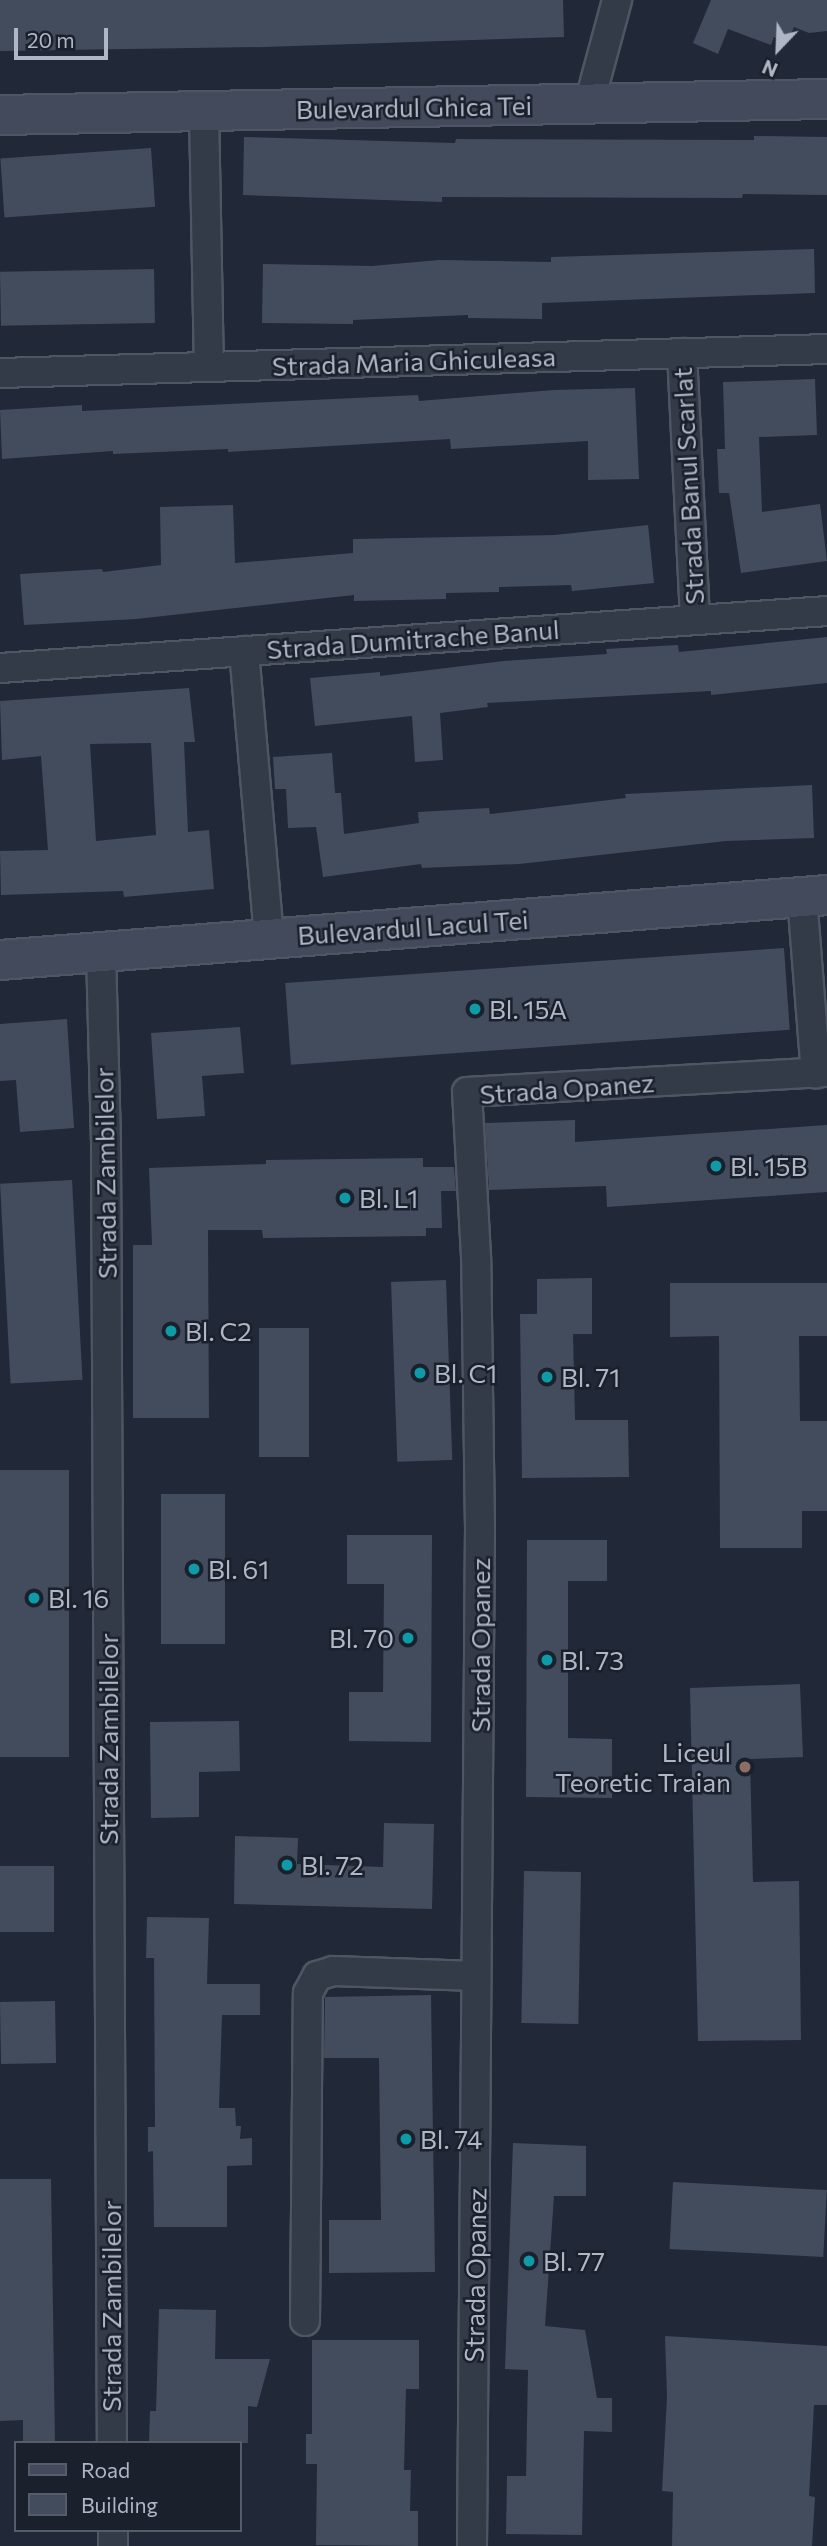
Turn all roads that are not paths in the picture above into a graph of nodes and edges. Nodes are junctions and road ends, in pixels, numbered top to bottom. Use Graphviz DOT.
graph roads {
  1 [pos="617,0"];
  2 [pos="827,99"];
  3 [pos="589,104"];
  4 [pos="204,111"];
  5 [pos="0,115"];
  6 [pos="827,349"];
  7 [pos="682,353"];
  8 [pos="209,366"];
  9 [pos="0,373"];
  10 [pos="827,611"];
  11 [pos="695,620"];
  12 [pos="244,651"];
  13 [pos="0,668"];
  14 [pos="815,896"];
  15 [pos="269,939"];
  16 [pos="101,952"];
  17 [pos="0,960"];
  18 [pos="821,1073"];
  19 [pos="476,1976"];
  20 [pos="305,2321"];
  21 [pos="113,2441"];
  22 [pos="472,2546"];
  1 -- 3 [label="street"];
  2 -- 3 [label="street, Bulevardul Ghica Tei"];
  3 -- 4 [label="street, Bulevardul Ghica Tei"];
  4 -- 5 [label="street, Bulevardul Ghica Tei"];
  4 -- 8 [label="street"];
  6 -- 7 [label="street, Strada Maria Ghiculeasa"];
  7 -- 8 [label="street, Strada Maria Ghiculeasa"];
  7 -- 11 [label="street, Strada Banul Scarlat"];
  8 -- 9 [label="street, Strada Maria Ghiculeasa"];
  10 -- 11 [label="street, Strada Dumitrache Banul"];
  11 -- 12 [label="street, Strada Dumitrache Banul"];
  12 -- 13 [label="street, Strada Dumitrache Banul"];
  12 -- 15 [label="street"];
  14 -- 15 [label="street, Bulevardul Lacul Tei"];
  14 -- 18 [label="street, Strada Opanez"];
  15 -- 16 [label="street, Bulevardul Lacul Tei"];
  16 -- 17 [label="street, Bulevardul Lacul Tei"];
  16 -- 21 [label="street, Strada Zambilelor"];
  18 -- 19 [label="street, Strada Opanez"];
  19 -- 20 [label="street"];
  19 -- 22 [label="street, Strada Opanez"];
}
